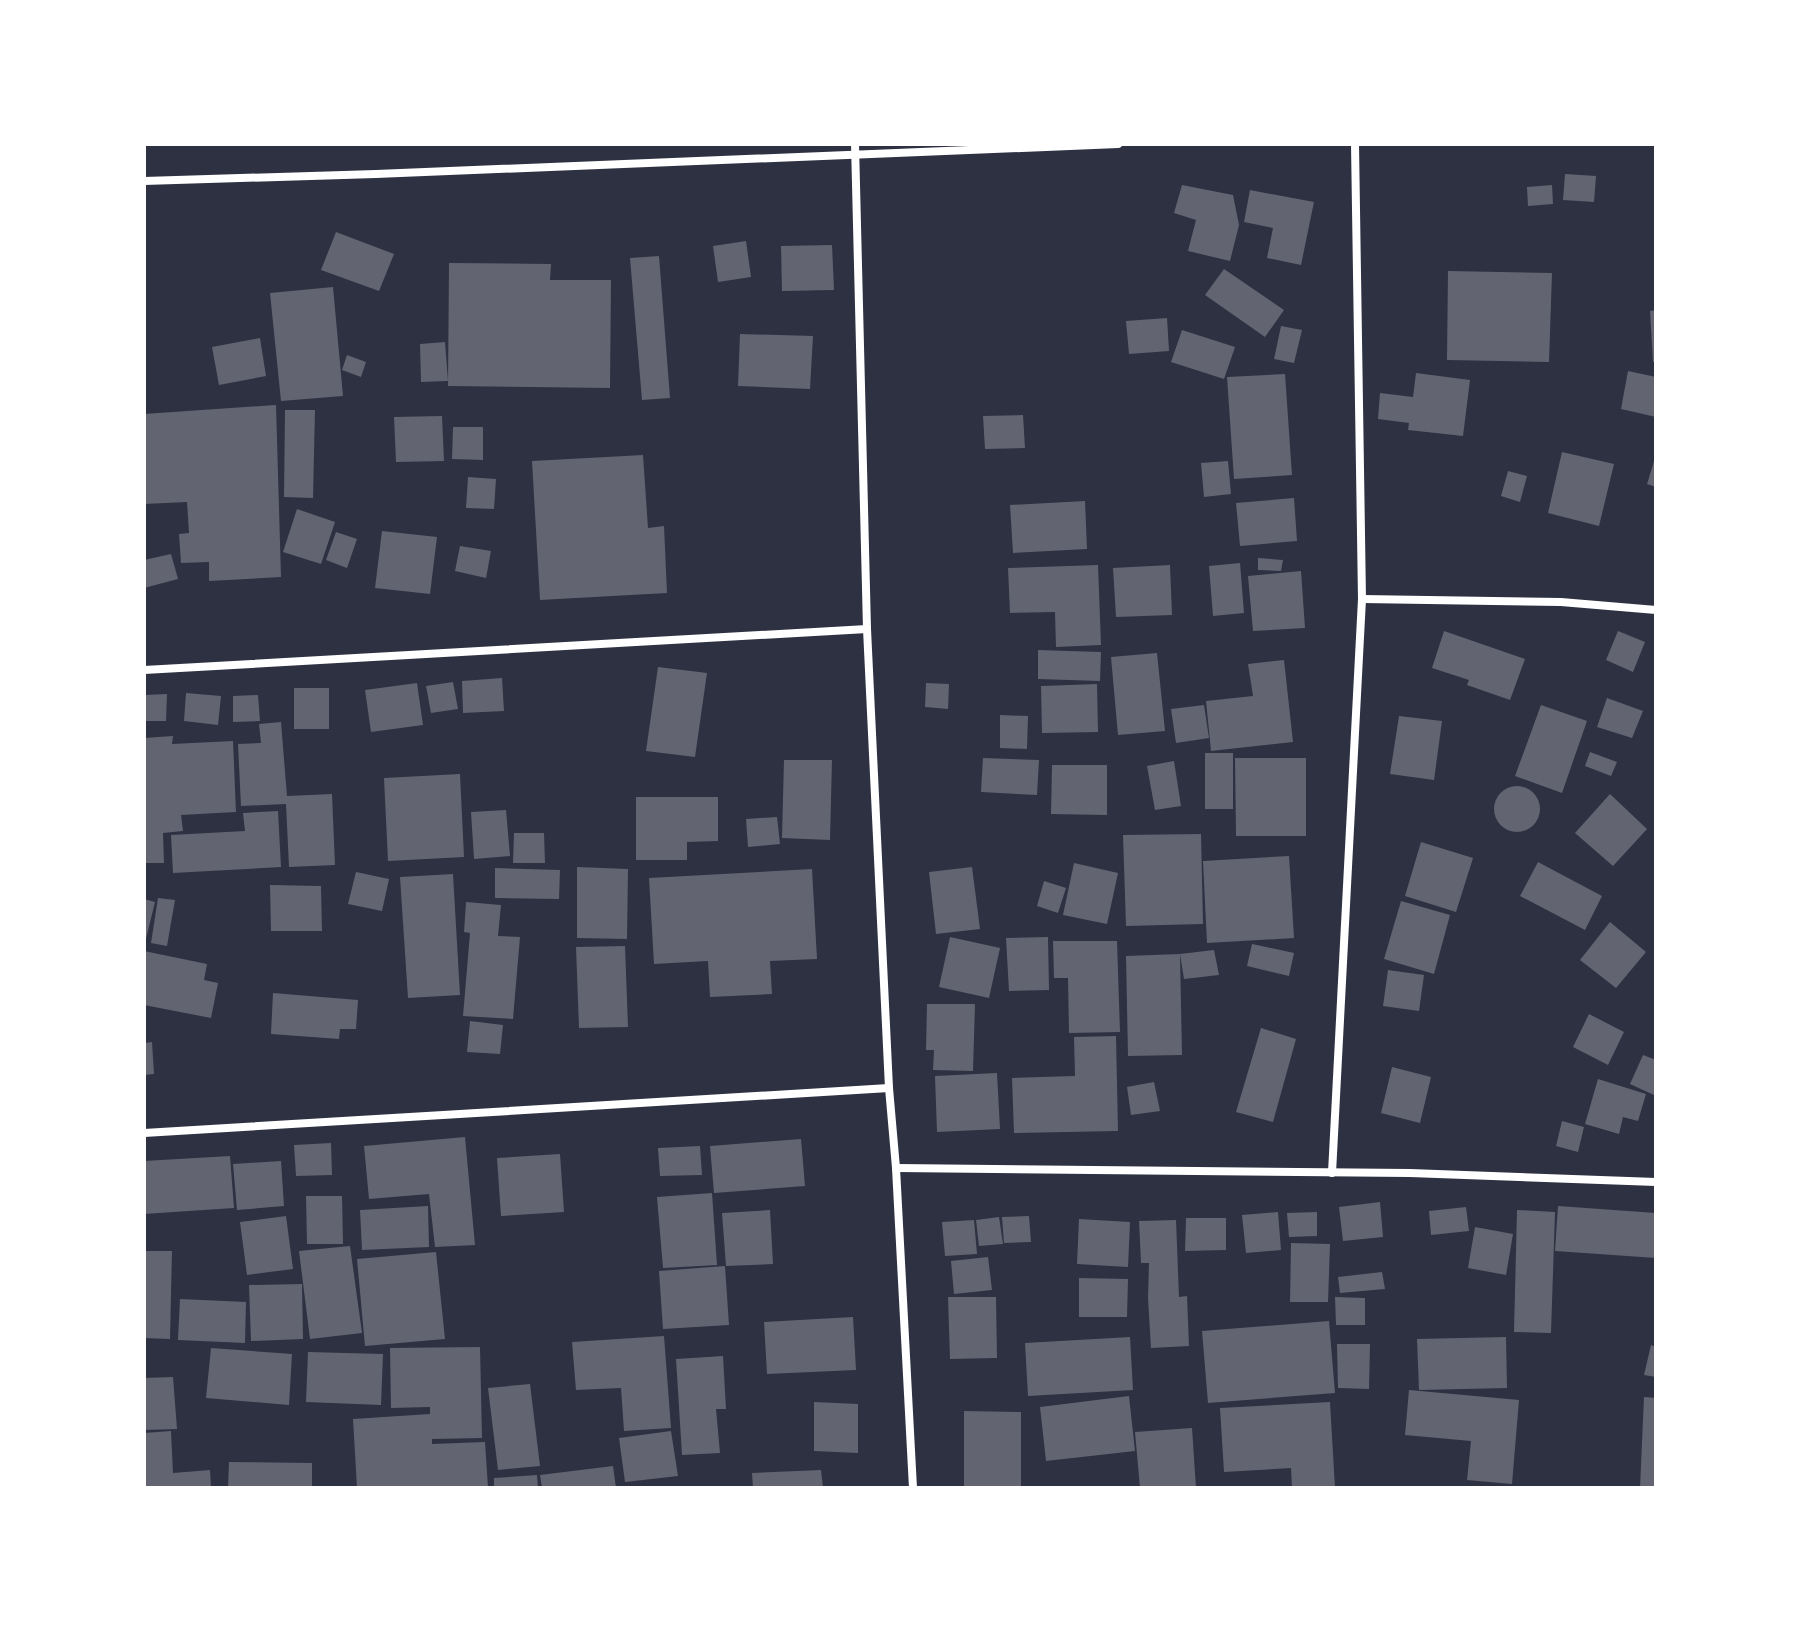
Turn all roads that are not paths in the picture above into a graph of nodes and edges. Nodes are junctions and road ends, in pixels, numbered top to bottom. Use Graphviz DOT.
graph roads {
  1 [pos="855,144"];
  2 [pos="1118,144"];
  3 [pos="1355,144"];
  4 [pos="855,154"];
  5 [pos="144,181"];
  6 [pos="1362,599"];
  7 [pos="1656,610"];
  8 [pos="867,629"];
  9 [pos="144,670"];
  10 [pos="889,1088"];
  11 [pos="144,1133"];
  12 [pos="896,1168"];
  13 [pos="1332,1173"];
  14 [pos="1656,1182"];
  15 [pos="913,1488"];
  1 -- 4 [label="street"];
  2 -- 4 [label="street"];
  3 -- 6 [label="street"];
  4 -- 5 [label="street"];
  4 -- 8 [label="street"];
  6 -- 7 [label="street"];
  6 -- 13 [label="street"];
  8 -- 9 [label="street"];
  8 -- 10 [label="street"];
  10 -- 11 [label="street"];
  10 -- 12 [label="street"];
  12 -- 13 [label="street"];
  12 -- 15 [label="street"];
  13 -- 14 [label="street"];
}
